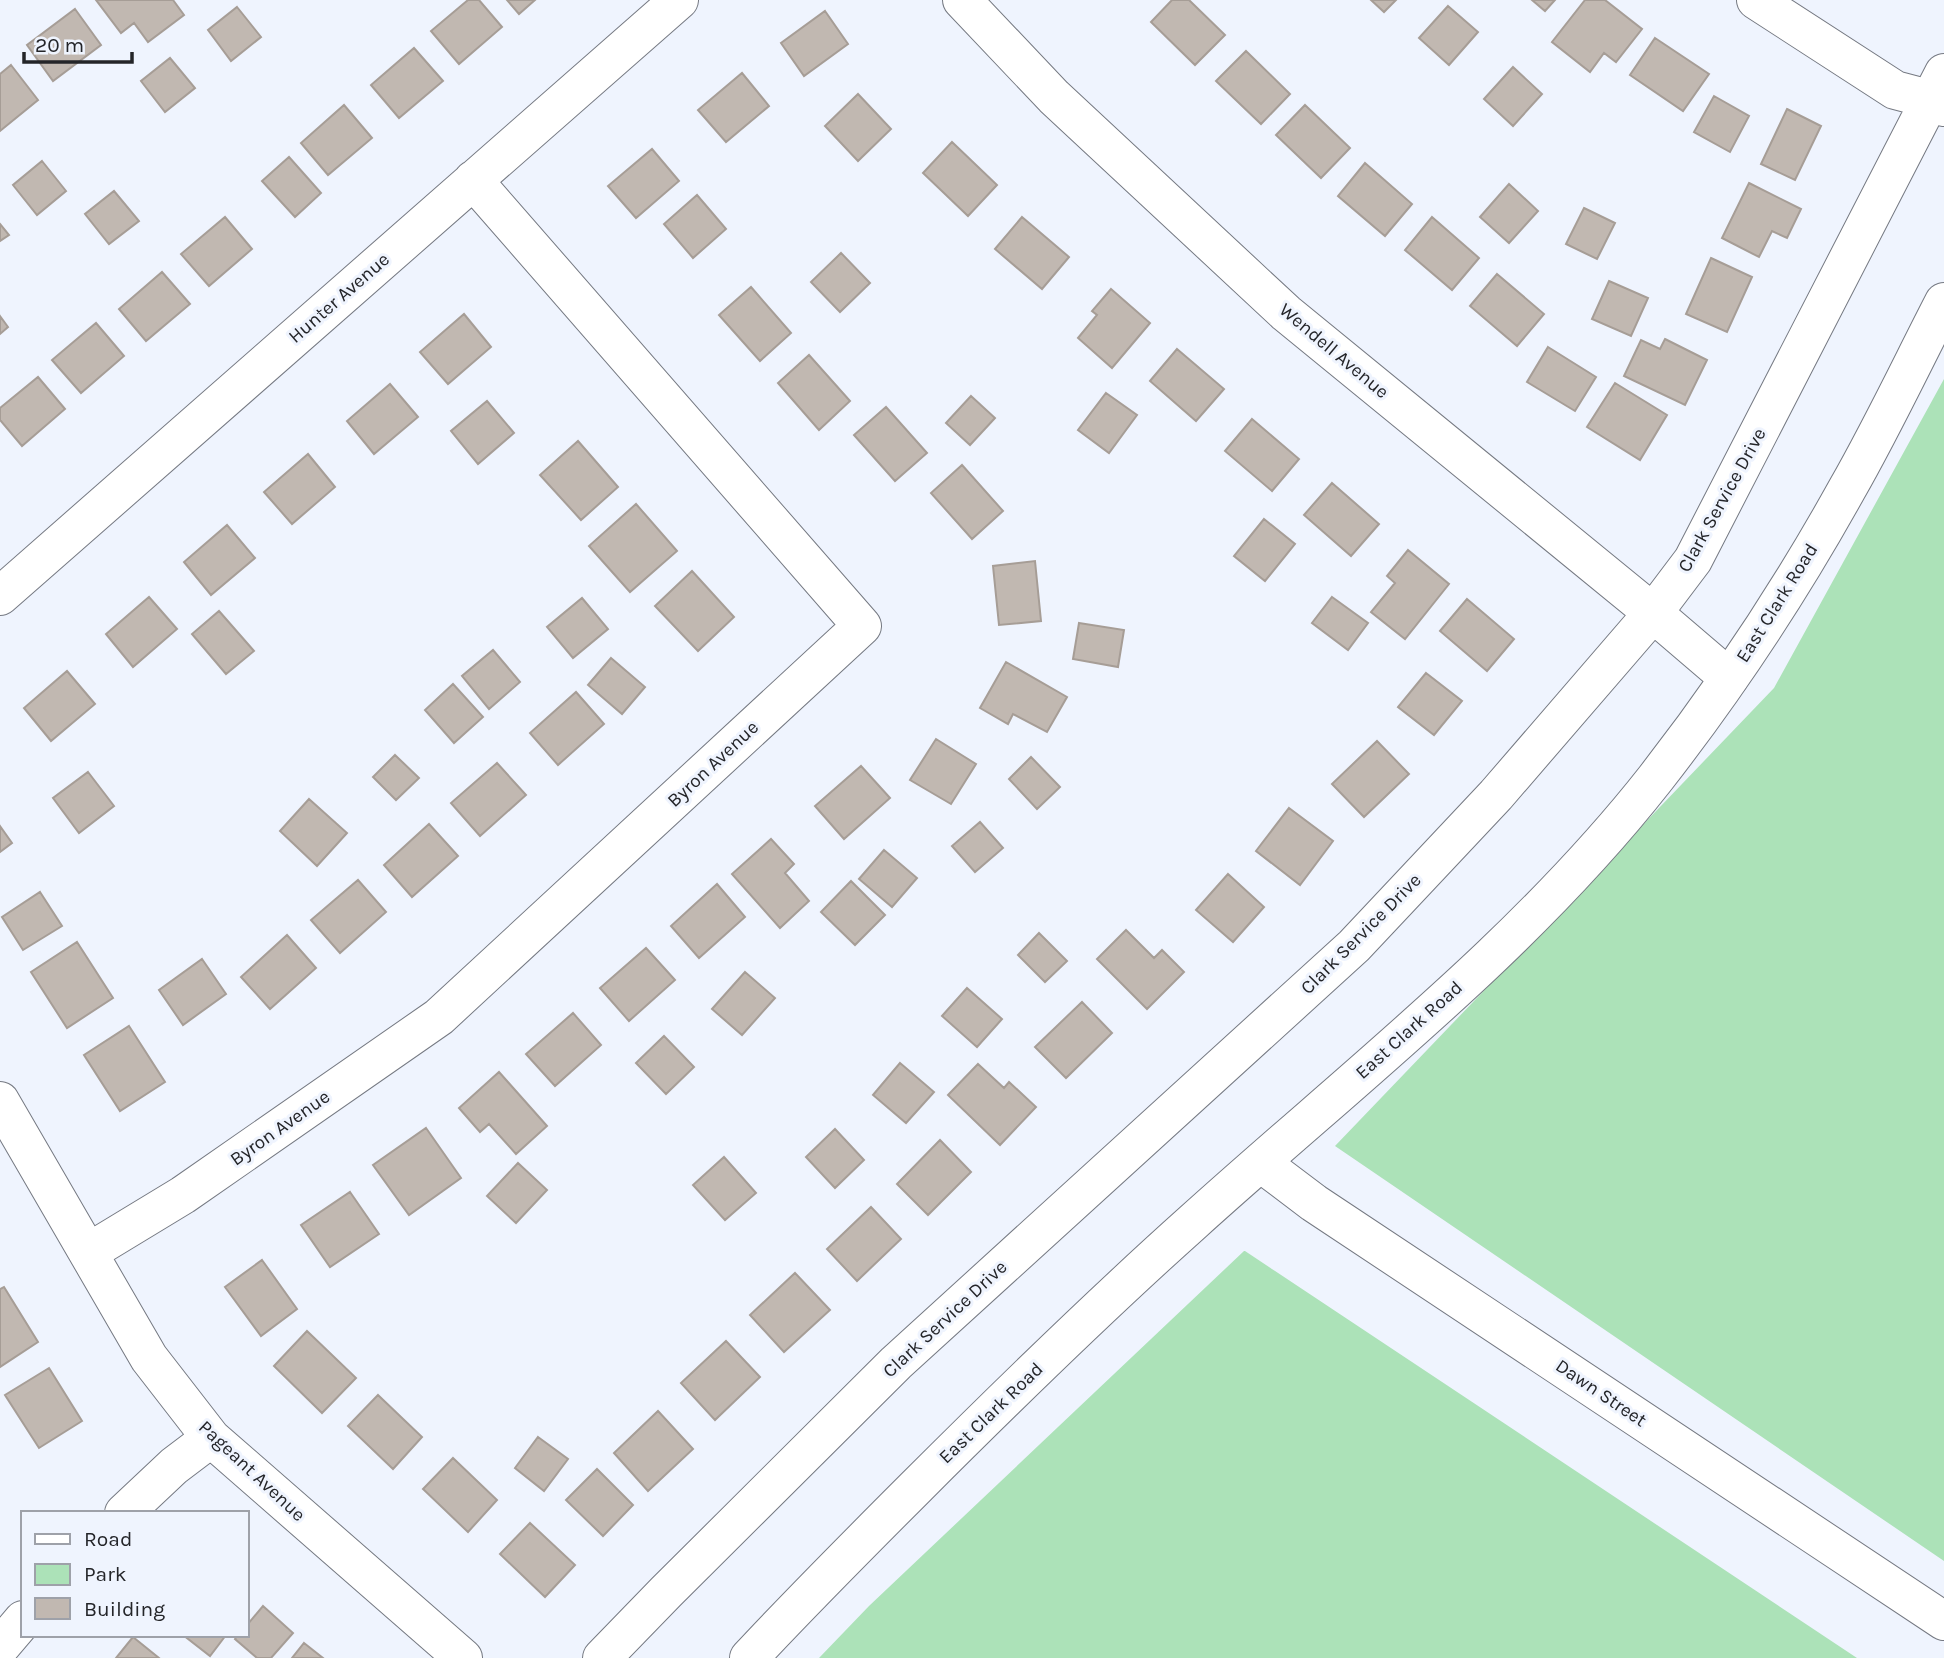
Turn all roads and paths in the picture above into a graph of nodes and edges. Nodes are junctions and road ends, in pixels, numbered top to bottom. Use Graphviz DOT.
graph roads {
  1 [pos="679,0"];
  2 [pos="962,0"];
  3 [pos="1756,0"];
  4 [pos="1939,93"];
  5 [pos="473,180"];
  6 [pos="1944,302"];
  7 [pos="0,596"];
  8 [pos="1653,613"];
  9 [pos="1729,678"];
  10 [pos="0,1101"];
  11 [pos="1261,1163"];
  12 [pos="89,1252"];
  13 [pos="211,1438"];
  14 [pos="126,1511"];
  15 [pos="1944,1621"];
  16 [pos="21,1622"];
  17 [pos="0,1647"];
  18 [pos="463,1658"];
  19 [pos="603,1658"];
  20 [pos="749,1658"];
  1 -- 5 [label="street, Hunter Avenue"];
  2 -- 8 [label="street, Wendell Avenue"];
  3 -- 4 [label="street"];
  4 -- 8 [label="street, Clark Service Drive"];
  5 -- 7 [label="street, Hunter Avenue"];
  5 -- 12 [label="street, Byron Avenue"];
  6 -- 9 [label="street, East Clark Road"];
  8 -- 9 [label="street, Wendell Avenue"];
  8 -- 19 [label="street, Clark Service Drive"];
  9 -- 11 [label="street, East Clark Road"];
  10 -- 12 [label="street, Pageant Avenue"];
  11 -- 15 [label="street, Dawn Street"];
  11 -- 20 [label="street, East Clark Road"];
  12 -- 13 [label="street, Pageant Avenue"];
  13 -- 14 [label="street"];
  13 -- 18 [label="street, Pageant Avenue"];
  16 -- 17 [label="street"];
}
